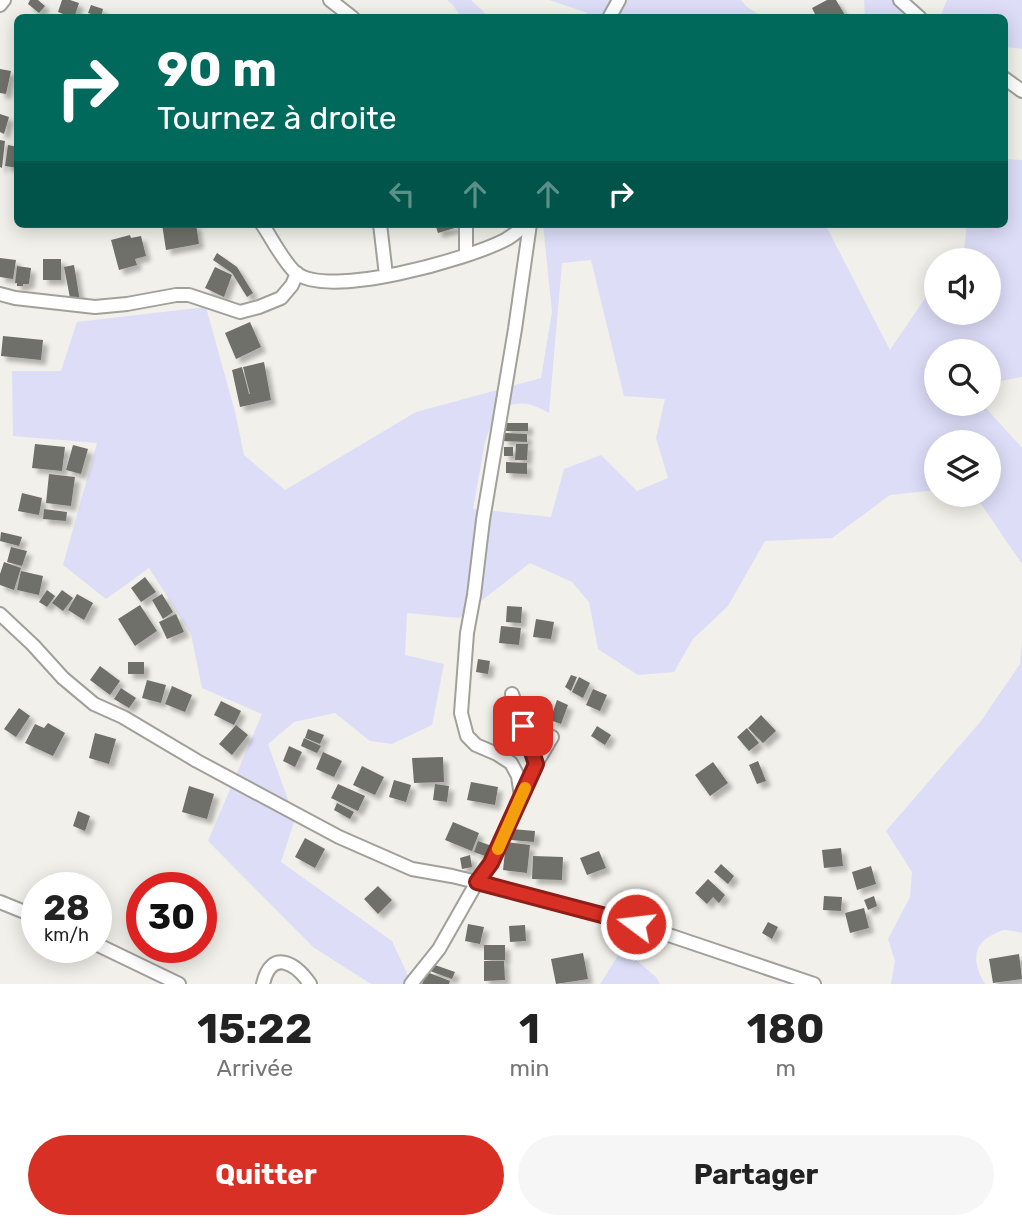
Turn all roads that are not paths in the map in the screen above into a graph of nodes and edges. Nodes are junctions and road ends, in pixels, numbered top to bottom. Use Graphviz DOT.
graph roads {
  1 [pos="4,0"];
  2 [pos="330,0"];
  3 [pos="900,0"];
  4 [pos="0,5"];
  5 [pos="349,14"];
  6 [pos="916,14"];
  7 [pos="265,228"];
  8 [pos="380,228"];
  9 [pos="466,228"];
  10 [pos="523,228"];
  11 [pos="528,228"];
  12 [pos="466,255"];
  13 [pos="297,273"];
  14 [pos="386,275"];
  15 [pos="0,295"];
  16 [pos="0,614"];
  17 [pos="512,694"];
  18 [pos="552,737"];
  19 [pos="536,764"];
  20 [pos="521,796"];
  21 [pos="477,882"];
  22 [pos="0,902"];
  23 [pos="21,911"];
  24 [pos="112,952"];
  25 [pos="179,984"];
  26 [pos="263,984"];
  27 [pos="310,984"];
  28 [pos="411,984"];
  29 [pos="814,984"];
  1 -- 4 [label="street"];
  2 -- 5 [label="street"];
  3 -- 6 [label="street"];
  7 -- 13 [label="street"];
  8 -- 14 [label="street"];
  9 -- 12 [label="street"];
  10 -- 12 [label="street"];
  11 -- 20 [label="street"];
  12 -- 14 [label="street"];
  13 -- 14 [label="street"];
  13 -- 15 [label="street"];
  16 -- 21 [label="street"];
  17 -- 19 [label="street"];
  18 -- 19 [label="street"];
  19 -- 20 [label="street"];
  20 -- 21 [label="street"];
  21 -- 28 [label="street"];
  21 -- 29 [label="street"];
  22 -- 23 [label="street"];
  24 -- 25 [label="street"];
  26 -- 27 [label="street"];
}
